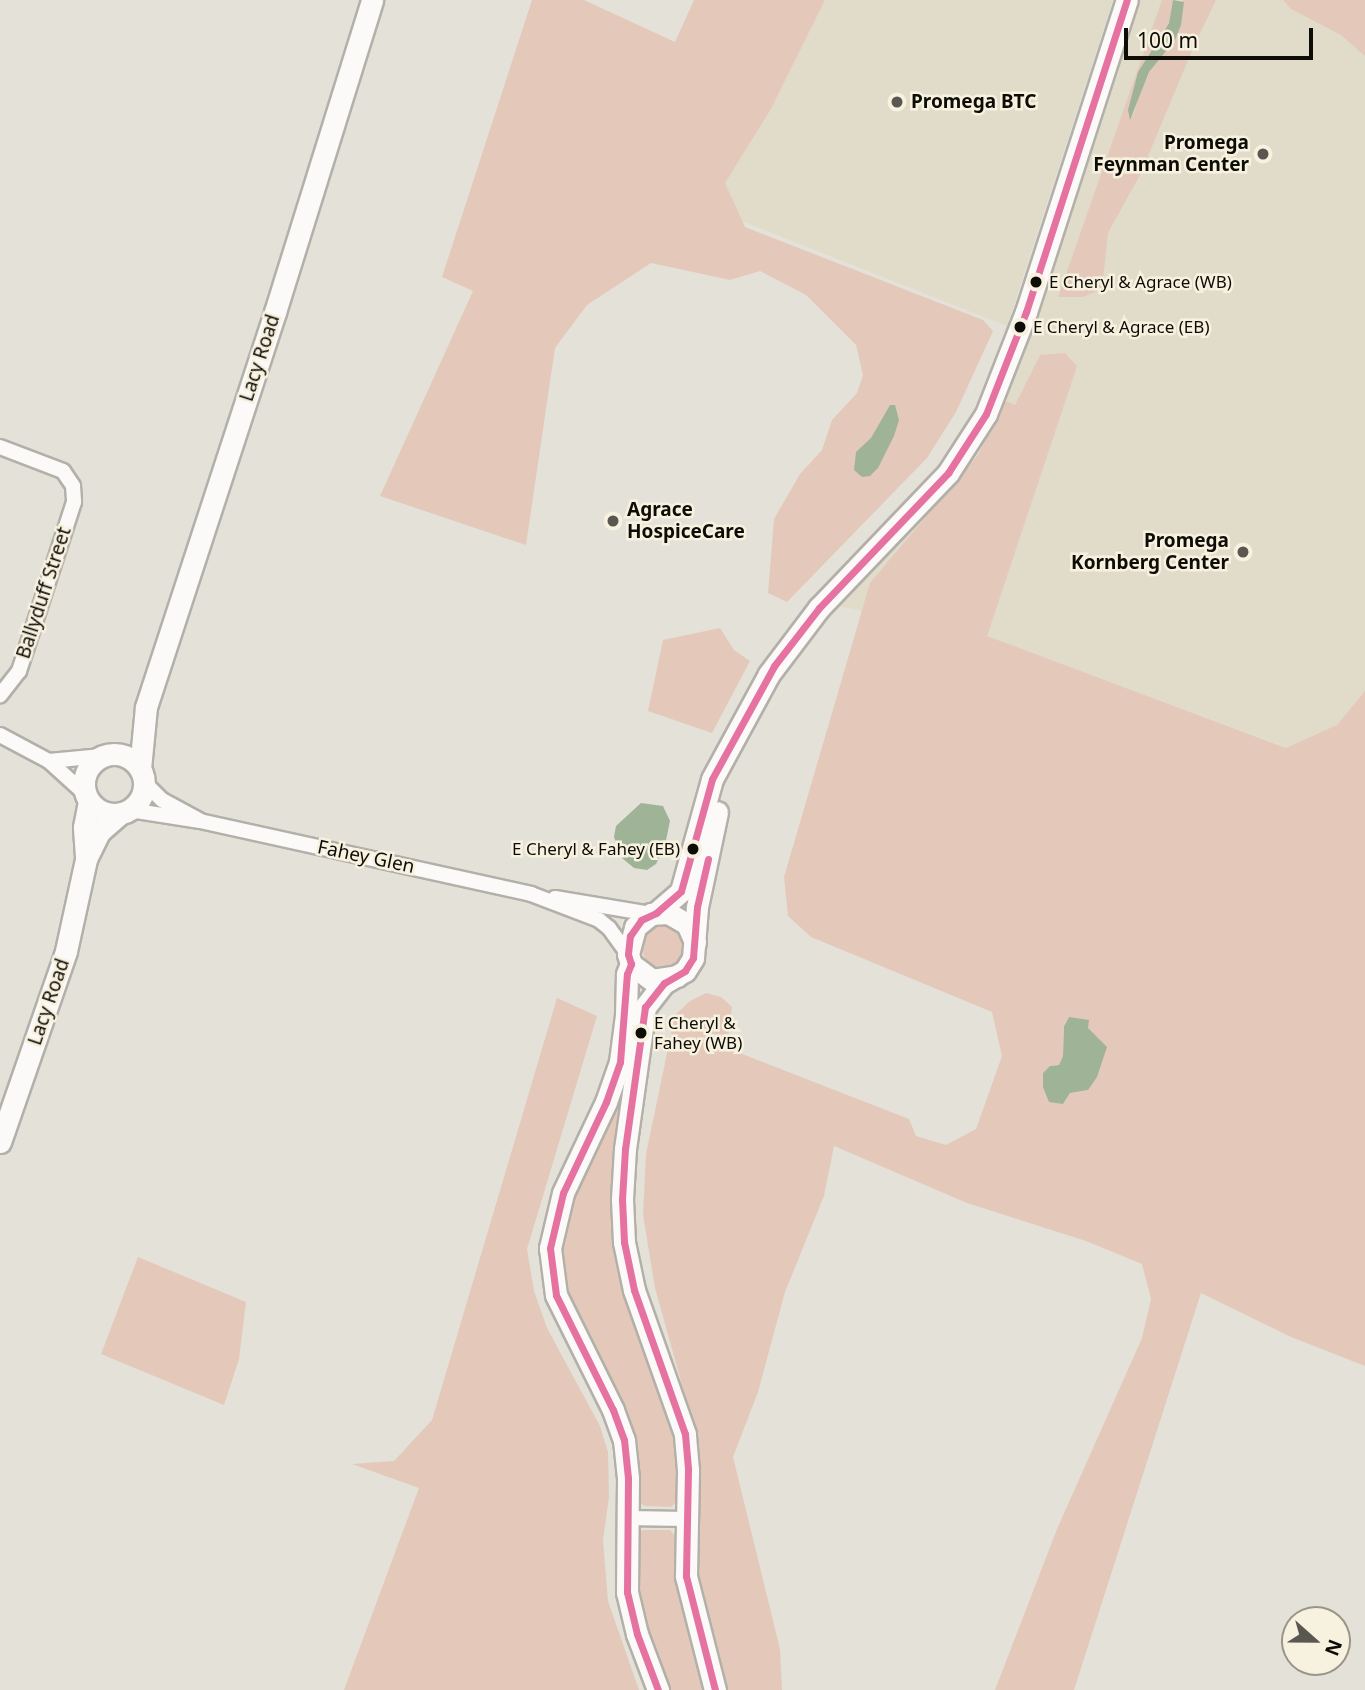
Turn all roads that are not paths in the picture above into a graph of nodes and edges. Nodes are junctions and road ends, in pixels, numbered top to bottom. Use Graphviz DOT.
graph roads {
  1 [pos="372,0"];
  2 [pos="1127,0"];
  3 [pos="0,447"];
  4 [pos="0,695"];
  5 [pos="145,714"];
  6 [pos="0,735"];
  7 [pos="107,755"];
  8 [pos="727,756"];
  9 [pos="48,761"];
  10 [pos="142,775"];
  11 [pos="87,797"];
  12 [pos="125,812"];
  13 [pos="200,821"];
  14 [pos="86,859"];
  15 [pos="531,894"];
  16 [pos="653,914"];
  17 [pos="695,944"];
  18 [pos="629,959"];
  19 [pos="679,975"];
  20 [pos="0,1142"];
  21 [pos="628,1518"];
  22 [pos="686,1519"];
  23 [pos="658,1690"];
  24 [pos="715,1690"];
  1 -- 5 [label="street, Lacy Road"];
  2 -- 8 [label="street"];
  3 -- 4 [label="street, Ballyduff Street"];
  5 -- 7 [label="street, Lacy Road"];
  5 -- 10 [label="street, Lacy Road"];
  6 -- 9 [label="street"];
  7 -- 9 [label="street"];
  7 -- 10 [label="street"];
  7 -- 11 [label="street"];
  8 -- 16 [label="street"];
  8 -- 17 [label="street"];
  9 -- 11 [label="street"];
  10 -- 12 [label="street"];
  10 -- 13 [label="street, Fahey Glen"];
  11 -- 12 [label="street"];
  11 -- 14 [label="street, Lacy Road"];
  12 -- 13 [label="street, Fahey Glen"];
  12 -- 14 [label="street, Lacy Road"];
  13 -- 15 [label="street, Fahey Glen"];
  14 -- 20 [label="street, Lacy Road"];
  15 -- 16 [label="street, Fahey Glen"];
  15 -- 18 [label="street, Fahey Glen"];
  16 -- 17 [label="street"];
  16 -- 18 [label="street"];
  17 -- 19 [label="street"];
  18 -- 19 [label="street"];
  18 -- 21 [label="street"];
  19 -- 22 [label="street"];
  21 -- 22 [label="street"];
  21 -- 23 [label="street"];
  22 -- 24 [label="street"];
}
